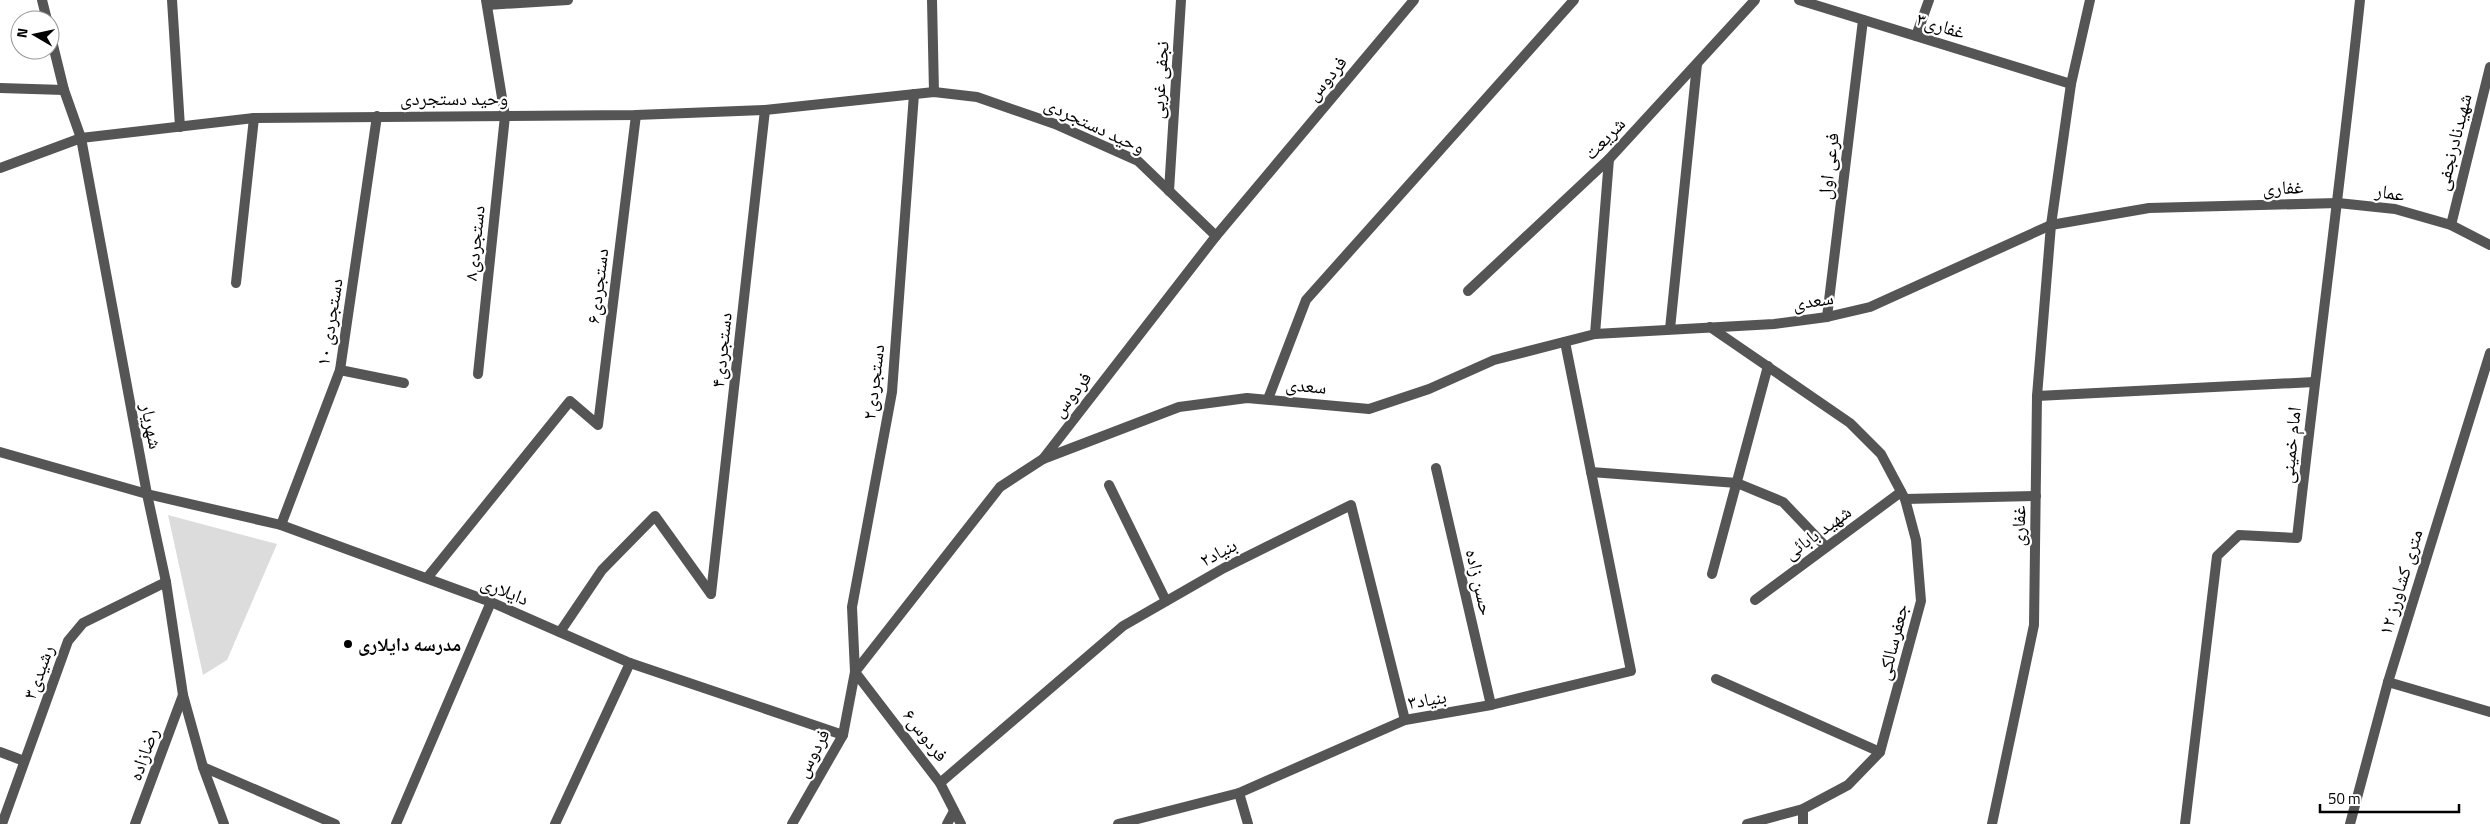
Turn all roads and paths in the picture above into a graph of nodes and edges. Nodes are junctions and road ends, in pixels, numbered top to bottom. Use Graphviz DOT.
graph roads {
  1 [pos="172,0"];
  2 [pos="568,0"];
  3 [pos="932,0"];
  4 [pos="1181,0"];
  5 [pos="1414,0"];
  6 [pos="1574,0"];
  7 [pos="1755,0"];
  8 [pos="1799,0"];
  9 [pos="1929,0"];
  10 [pos="2090,0"];
  11 [pos="2360,0"];
  12 [pos="487,3"];
  13 [pos="1863,20"];
  14 [pos="1916,36"];
  15 [pos="57,60"];
  16 [pos="1697,64"];
  17 [pos="2490,67"];
  18 [pos="2072,84"];
  19 [pos="0,88"];
  20 [pos="64,90"];
  21 [pos="934,92"];
  22 [pos="914,94"];
  23 [pos="765,110"];
  24 [pos="636,115"];
  25 [pos="377,116"];
  26 [pos="505,116"];
  27 [pos="254,118"];
  28 [pos="180,127"];
  29 [pos="81,138"];
  30 [pos="1609,159"];
  31 [pos="0,168"];
  32 [pos="1169,191"];
  33 [pos="2338,203"];
  34 [pos="2051,225"];
  35 [pos="2451,225"];
  36 [pos="1216,236"];
  37 [pos="2490,245"];
  38 [pos="236,283"];
  39 [pos="1468,291"];
  40 [pos="1827,317"];
  41 [pos="1710,327"];
  42 [pos="1670,329"];
  43 [pos="1595,334"];
  44 [pos="1565,342"];
  45 [pos="2490,353"];
  46 [pos="1768,366"];
  47 [pos="340,370"];
  48 [pos="478,374"];
  49 [pos="2314,382"];
  50 [pos="404,383"];
  51 [pos="2037,396"];
  52 [pos="1268,399"];
  53 [pos="0,452"];
  54 [pos="1043,459"];
  55 [pos="1436,468"];
  56 [pos="1591,472"];
  57 [pos="1737,482"];
  58 [pos="1109,485"];
  59 [pos="147,494"];
  60 [pos="1903,495"];
  61 [pos="2036,496"];
  62 [pos="281,525"];
  63 [pos="1826,547"];
  64 [pos="1712,574"];
  65 [pos="427,578"];
  66 [pos="166,582"];
  67 [pos="1755,600"];
  68 [pos="1166,601"];
  69 [pos="491,602"];
  70 [pos="560,632"];
  71 [pos="630,663"];
  72 [pos="855,672"];
  73 [pos="1716,679"];
  74 [pos="2388,682"];
  75 [pos="183,696"];
  76 [pos="1491,705"];
  77 [pos="2490,712"];
  78 [pos="1404,720"];
  79 [pos="843,735"];
  80 [pos="0,752"];
  81 [pos="1880,752"];
  82 [pos="24,761"];
  83 [pos="202,767"];
  84 [pos="940,783"];
  85 [pos="1239,793"];
  86 [pos="1803,809"];
  87 [pos="954,811"];
  88 [pos="1762,822"];
  89 [pos="2,824"];
  90 [pos="135,824"];
  91 [pos="224,824"];
  92 [pos="335,824"];
  93 [pos="396,824"];
  94 [pos="554,824"];
  95 [pos="792,824"];
  96 [pos="947,824"];
  97 [pos="961,824"];
  98 [pos="1119,824"];
  99 [pos="1248,824"];
  100 [pos="1747,824"];
  101 [pos="1803,824"];
  102 [pos="1992,824"];
  103 [pos="2185,824"];
  104 [pos="2350,824"];
  1 -- 28 [label="street"];
  2 -- 12 [label="street"];
  3 -- 21 [label="street"];
  4 -- 32 [label="street, نجفی غربی"];
  5 -- 36 [label="street, فردوس"];
  6 -- 52 [label="street"];
  7 -- 16 [label="street, شریعت"];
  8 -- 13 [label="street, غفاری۳"];
  9 -- 14 [label="street"];
  10 -- 18 [label="street, غفاری"];
  11 -- 33 [label="street, امام خمینی"];
  12 -- 26 [label="street, دستجردی۸"];
  13 -- 14 [label="street, غفاری۳"];
  13 -- 40 [label="street, فرعی اول"];
  14 -- 18 [label="street, غفاری۳"];
  15 -- 20 [label="street, شهریار"];
  16 -- 30 [label="street, شریعت"];
  16 -- 42 [label="street"];
  17 -- 35 [label="street, شهیدنادرنجفی"];
  18 -- 34 [label="street, غفاری"];
  19 -- 20 [label="street"];
  20 -- 29 [label="street, شهریار"];
  21 -- 22 [label="street, وحید دستجردی"];
  21 -- 32 [label="street, وحید دستجردی"];
  22 -- 23 [label="street, وحید دستجردی"];
  22 -- 72 [label="street, دستجردی۲"];
  23 -- 24 [label="street, وحید دستجردی"];
  23 -- 70 [label="street, دستجردی۴"];
  24 -- 26 [label="street, وحید دستجردی"];
  24 -- 65 [label="street, دستجردی۶"];
  25 -- 26 [label="street, وحید دستجردی"];
  25 -- 27 [label="street, وحید دستجردی"];
  25 -- 47 [label="street, دستجردی ۱۰"];
  26 -- 48 [label="street, دستجردی۸"];
  27 -- 28 [label="street, وحید دستجردی"];
  27 -- 38 [label="street"];
  28 -- 29 [label="street, وحید دستجردی"];
  29 -- 31 [label="street, وحید دستجردی"];
  29 -- 59 [label="street, شهریار"];
  30 -- 39 [label="street, شریعت"];
  30 -- 43 [label="street"];
  32 -- 36 [label="street, وحید دستجردی"];
  33 -- 34 [label="street, غفاری"];
  33 -- 35 [label="street, عمار"];
  33 -- 49 [label="street, امام خمینی"];
  34 -- 40 [label="street, سعدی"];
  34 -- 51 [label="street, غفاری"];
  35 -- 37 [label="street, عمار"];
  36 -- 54 [label="street, فردوس"];
  40 -- 41 [label="street, سعدی"];
  41 -- 42 [label="street, سعدی"];
  41 -- 46 [label="street, جعفرسالکی"];
  42 -- 43 [label="street, سعدی"];
  43 -- 44 [label="street, سعدی"];
  44 -- 52 [label="street, سعدی"];
  44 -- 56 [label="street"];
  45 -- 74 [label="street, ۱۲ متری کشاورز"];
  46 -- 57 [label="street"];
  46 -- 60 [label="street, جعفرسالکی"];
  47 -- 50 [label="street"];
  47 -- 62 [label="street, دستجردی ۱۰"];
  49 -- 51 [label="street"];
  49 -- 103 [label="street, امام خمینی"];
  51 -- 61 [label="street, غفاری"];
  52 -- 54 [label="street, سعدی"];
  53 -- 59 [label="street, دایلاری"];
  54 -- 72 [label="street, فردوس"];
  55 -- 76 [label="street, حسن زاده"];
  56 -- 57 [label="street"];
  56 -- 76 [label="street, بنیاد۳"];
  57 -- 63 [label="street"];
  57 -- 64 [label="street"];
  58 -- 68 [label="street"];
  59 -- 62 [label="street, دایلاری"];
  59 -- 66 [label="street, شهریار"];
  60 -- 61 [label="street"];
  60 -- 63 [label="street, شهید بابائی"];
  60 -- 81 [label="street, جعفرسالکی"];
  61 -- 102 [label="street, غفاری"];
  62 -- 65 [label="street, دایلاری"];
  63 -- 67 [label="street, شهید بابائی"];
  65 -- 69 [label="street, دایلاری"];
  66 -- 75 [label="street, شهریار"];
  66 -- 82 [label="street, رشیدی۳"];
  68 -- 78 [label="street, بنیاد۲"];
  68 -- 84 [label="street, بنیاد۲"];
  69 -- 70 [label="street, دایلاری"];
  69 -- 93 [label="street"];
  70 -- 71 [label="street, دایلاری"];
  71 -- 79 [label="street, دایلاری"];
  71 -- 94 [label="street"];
  72 -- 79 [label="street, فردوس"];
  72 -- 84 [label="street, فردوس۶"];
  73 -- 81 [label="street"];
  74 -- 77 [label="street"];
  74 -- 104 [label="street, ۱۲ متری کشاورز"];
  75 -- 83 [label="street, شهریار"];
  75 -- 90 [label="street, رضازاده"];
  76 -- 78 [label="street, بنیاد۳"];
  78 -- 85 [label="street, بنیاد۳"];
  79 -- 95 [label="street, فردوس"];
  80 -- 82 [label="street"];
  81 -- 86 [label="street, جعفرسالکی"];
  82 -- 89 [label="street, رشیدی۳"];
  83 -- 91 [label="street, شهریار"];
  83 -- 92 [label="street"];
  84 -- 87 [label="street, فردوس۶"];
  85 -- 98 [label="street, بنیاد۳"];
  85 -- 99 [label="street"];
  86 -- 88 [label="street, جعفرسالکی"];
  86 -- 101 [label="street"];
  87 -- 96 [label="street"];
  87 -- 97 [label="street, فردوس۶"];
  88 -- 100 [label="street, جعفرسالکی"];
}
